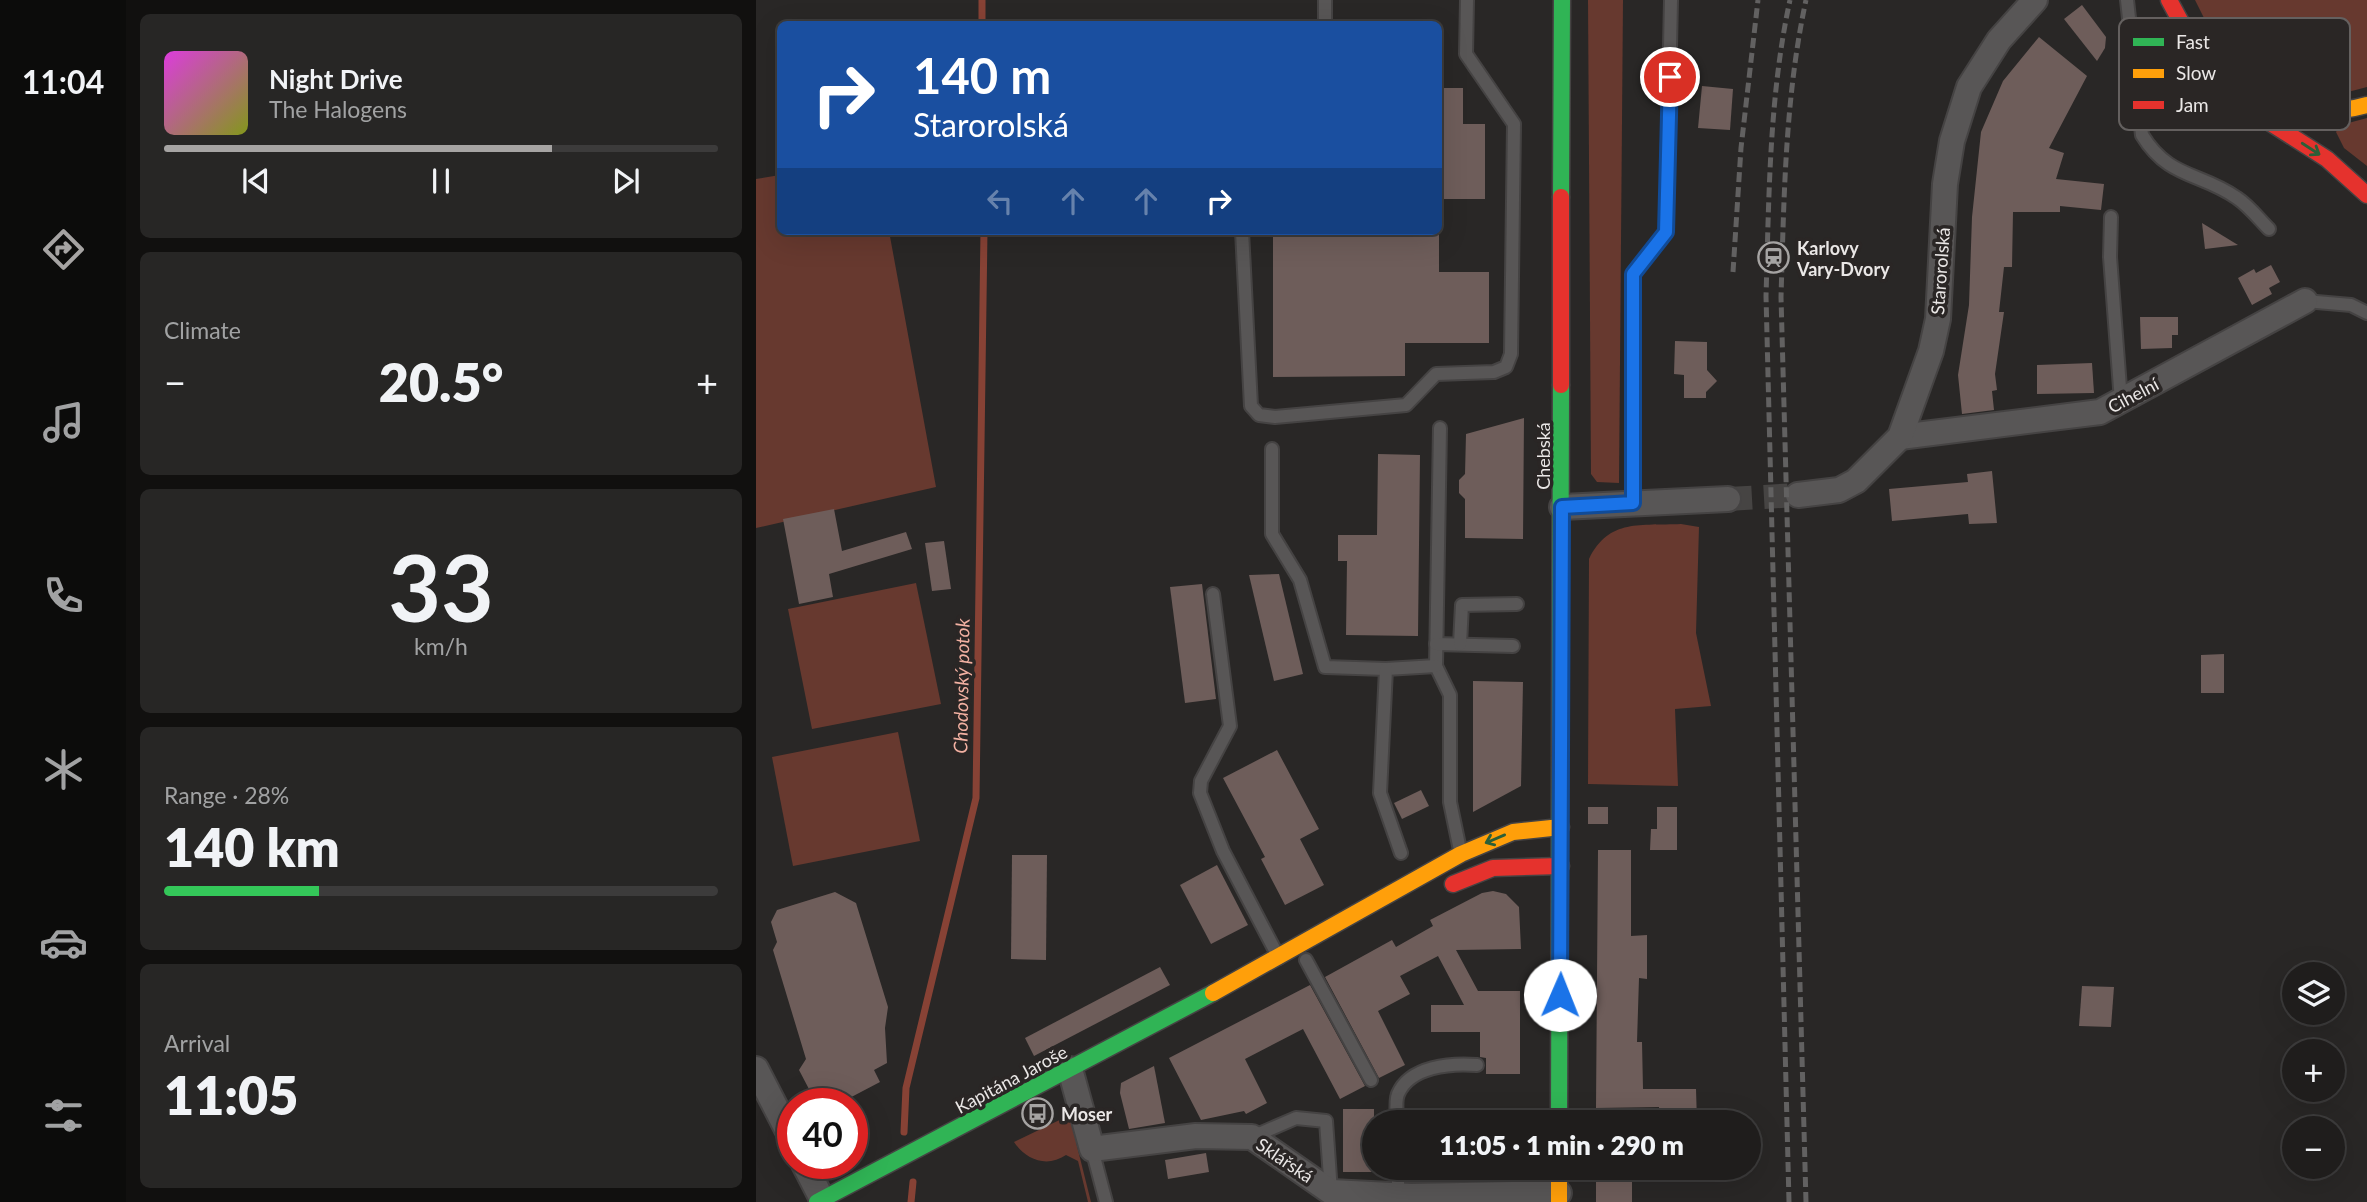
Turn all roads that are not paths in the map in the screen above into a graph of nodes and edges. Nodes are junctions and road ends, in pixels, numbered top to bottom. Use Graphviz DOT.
graph roads {
  1 [pos="1325,0"];
  2 [pos="1467,0"];
  3 [pos="1562,0"];
  4 [pos="1671,0"];
  5 [pos="2035,0"];
  6 [pos="2127,0"];
  7 [pos="2169,0"];
  8 [pos="2129,18"];
  9 [pos="2179,18"];
  10 [pos="1325,21"];
  11 [pos="2142,130"];
  12 [pos="2282,130"];
  13 [pos="2367,195"];
  14 [pos="2111,217"];
  15 [pos="2269,229"];
  16 [pos="1242,235"];
  17 [pos="2305,301"];
  18 [pos="2367,313"];
  19 [pos="2121,401"];
  20 [pos="1440,428"];
  21 [pos="1900,437"];
  22 [pos="1272,449"];
  23 [pos="1798,495"];
  24 [pos="1728,499"];
  25 [pos="1633,503"];
  26 [pos="1562,507"];
  27 [pos="1213,594"];
  28 [pos="1517,604"];
  29 [pos="1436,644"];
  30 [pos="1460,645"];
  31 [pos="1513,646"];
  32 [pos="1436,666"];
  33 [pos="1385,670"];
  34 [pos="1561,827"];
  35 [pos="1402,853"];
  36 [pos="1461,854"];
  37 [pos="1560,866"];
  38 [pos="1444,890"];
  39 [pos="1312,958"];
  40 [pos="1279,959"];
  41 [pos="1222,989"];
  42 [pos="1477,1065"];
  43 [pos="756,1069"];
  44 [pos="1069,1069"];
  45 [pos="1371,1080"];
  46 [pos="777,1110"];
  47 [pos="1397,1110"];
  48 [pos="1559,1110"];
  49 [pos="1252,1137"];
  50 [pos="1092,1150"];
  51 [pos="810,1179"];
  52 [pos="1401,1180"];
  53 [pos="1331,1192"];
  54 [pos="1405,1196"];
  55 [pos="1559,1197"];
  56 [pos="1460,1198"];
  57 [pos="820,1201"];
  58 [pos="1106,1202"];
  1 -- 10 [label="lane"];
  2 -- 16 [label="lane"];
  3 -- 26 [label="main road, Chebská"];
  4 -- 25 [label="lane"];
  5 -- 21 [label="street, Starorolská"];
  6 -- 8 [label="lane"];
  7 -- 9 [label="main road"];
  11 -- 15 [label="lane"];
  12 -- 13 [label="main road, one-way"];
  14 -- 19 [label="lane"];
  17 -- 18 [label="lane"];
  17 -- 19 [label="street, Cihelní"];
  19 -- 21 [label="street, Cihelní"];
  20 -- 29 [label="lane"];
  21 -- 23 [label="street, Starorolská"];
  22 -- 33 [label="lane"];
  24 -- 25 [label="street"];
  25 -- 26 [label="street"];
  26 -- 34 [label="main road, Chebská"];
  27 -- 40 [label="lane"];
  28 -- 30 [label="lane"];
  29 -- 30 [label="lane"];
  29 -- 32 [label="lane"];
  30 -- 31 [label="lane"];
  32 -- 33 [label="lane"];
  32 -- 36 [label="lane"];
  33 -- 35 [label="lane"];
  34 -- 36 [label="main road, Kapitána Jaroše, one-way"];
  34 -- 37 [label="main road, Chebská"];
  36 -- 40 [label="main road, Kapitána Jaroše"];
  37 -- 38 [label="main road"];
  37 -- 48 [label="main road, Chebská"];
  39 -- 41 [label="main road, Kapitána Jaroše"];
  39 -- 45 [label="lane"];
  40 -- 41 [label="main road, Kapitána Jaroše"];
  41 -- 44 [label="main road, Kapitána Jaroše"];
  42 -- 47 [label="lane"];
  43 -- 46 [label="street"];
  44 -- 50 [label="street"];
  44 -- 57 [label="main road, Kapitána Jaroše"];
  49 -- 50 [label="street, Sklářská"];
  49 -- 53 [label="street, Sklářská"];
  49 -- 53 [label="lane"];
  50 -- 58 [label="lane"];
  51 -- 57 [label="street"];
  52 -- 54 [label="lane"];
  53 -- 54 [label="street, Sklářská"];
  54 -- 56 [label="street, Sklářská"];
  55 -- 56 [label="street, Sklářská"];
}
